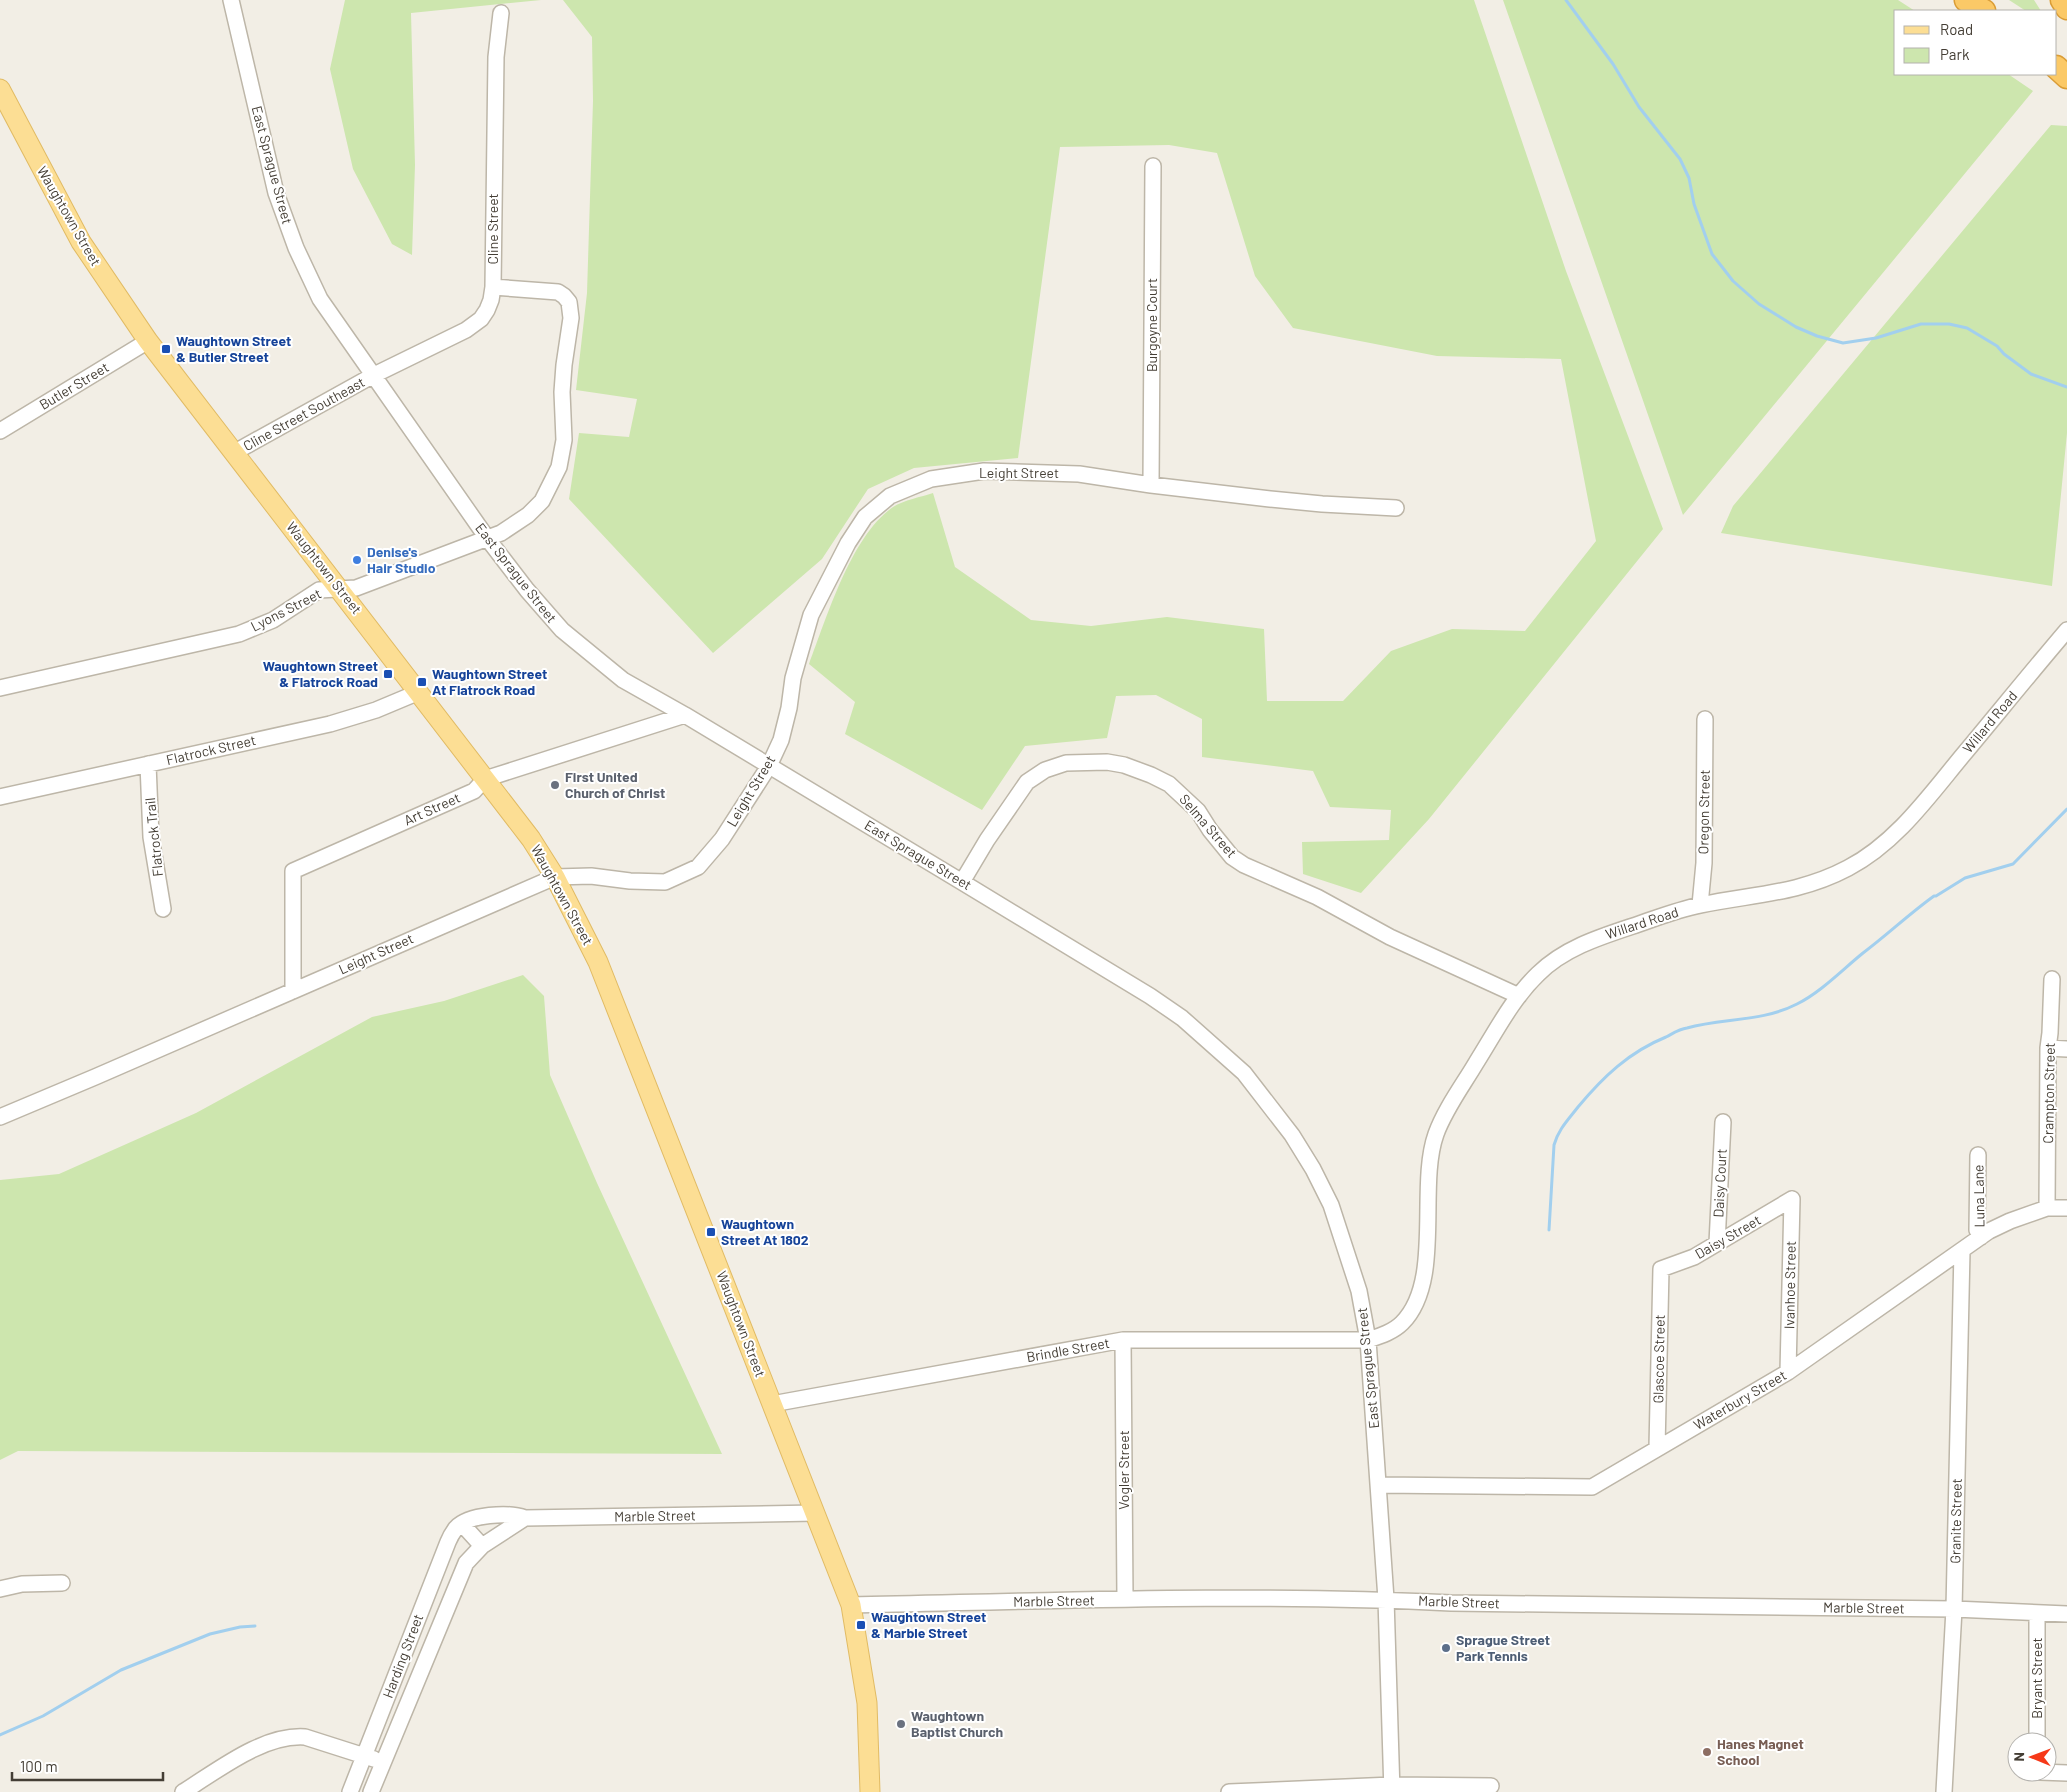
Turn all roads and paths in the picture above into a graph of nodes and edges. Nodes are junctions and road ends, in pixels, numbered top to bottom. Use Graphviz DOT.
graph roads {
  1 [pos="231,0"];
  2 [pos="1966,0"];
  3 [pos="2062,0"];
  4 [pos="2067,8"];
  5 [pos="1982,10"];
  6 [pos="501,13"];
  7 [pos="2057,68"];
  8 [pos="2067,77"];
  9 [pos="0,90"];
  10 [pos="1153,166"];
  11 [pos="493,287"];
  12 [pos="148,341"];
  13 [pos="372,376"];
  14 [pos="0,431"];
  15 [pos="235,452"];
  16 [pos="1151,485"];
  17 [pos="1396,508"];
  18 [pos="487,538"];
  19 [pos="340,589"];
  20 [pos="2067,630"];
  21 [pos="0,688"];
  22 [pos="419,692"];
  23 [pos="685,715"];
  24 [pos="1705,719"];
  25 [pos="148,764"];
  26 [pos="769,766"];
  27 [pos="485,779"];
  28 [pos="0,797"];
  29 [pos="555,877"];
  30 [pos="962,882"];
  31 [pos="1700,905"];
  32 [pos="163,909"];
  33 [pos="2052,979"];
  34 [pos="293,991"];
  35 [pos="1518,996"];
  36 [pos="2048,1048"];
  37 [pos="2067,1048"];
  38 [pos="0,1117"];
  39 [pos="1724,1122"];
  40 [pos="1978,1155"];
  41 [pos="1792,1199"];
  42 [pos="2047,1208"];
  43 [pos="2067,1208"];
  44 [pos="1981,1237"];
  45 [pos="1717,1243"];
  46 [pos="1962,1251"];
  47 [pos="1661,1269"];
  48 [pos="1123,1340"];
  49 [pos="1368,1340"];
  50 [pos="1788,1372"];
  51 [pos="772,1404"];
  52 [pos="1657,1448"];
  53 [pos="1379,1486"];
  54 [pos="815,1513"];
  55 [pos="525,1518"];
  56 [pos="462,1524"];
  57 [pos="482,1546"];
  58 [pos="62,1583"];
  59 [pos="0,1589"];
  60 [pos="1125,1599"];
  61 [pos="1386,1600"];
  62 [pos="851,1605"];
  63 [pos="1954,1609"];
  64 [pos="2037,1613"];
  65 [pos="2067,1614"];
  66 [pos="2037,1732"];
  67 [pos="364,1755"];
  68 [pos="382,1761"];
  69 [pos="1491,1786"];
  70 [pos="1392,1788"];
  71 [pos="183,1792"];
  72 [pos="350,1792"];
  73 [pos="371,1792"];
  74 [pos="870,1792"];
  75 [pos="1229,1792"];
  76 [pos="1944,1792"];
  1 -- 13 [label="street, East Sprague Street"];
  2 -- 5 [label="highway"];
  3 -- 4 [label="highway"];
  6 -- 11 [label="street, Cline Street"];
  7 -- 8 [label="highway"];
  9 -- 12 [label="main road, Waughtown Street"];
  10 -- 16 [label="street, Burgoyne Court"];
  11 -- 13 [label="street, Cline Street"];
  11 -- 18 [label="street, Lyons Street"];
  12 -- 14 [label="street, Butler Street"];
  12 -- 15 [label="main road, Waughtown Street"];
  13 -- 15 [label="street, Cline Street Southeast"];
  13 -- 18 [label="street, East Sprague Street"];
  15 -- 19 [label="main road, Waughtown Street"];
  16 -- 17 [label="street, Leight Street"];
  16 -- 26 [label="street, Leight Street"];
  18 -- 19 [label="street, Lyons Street"];
  18 -- 23 [label="street, East Sprague Street"];
  19 -- 21 [label="street, Lyons Street"];
  19 -- 22 [label="main road, Waughtown Street"];
  20 -- 31 [label="street, Willard Road"];
  22 -- 25 [label="street, Flatrock Street"];
  22 -- 27 [label="main road, Waughtown Street"];
  23 -- 26 [label="street, East Sprague Street"];
  23 -- 27 [label="street, Art Street"];
  24 -- 31 [label="street, Oregon Street"];
  25 -- 28 [label="street, Flatrock Street"];
  25 -- 32 [label="street, Flatrock Trail"];
  26 -- 29 [label="street, Leight Street"];
  26 -- 30 [label="street, East Sprague Street"];
  27 -- 29 [label="main road, Waughtown Street"];
  27 -- 34 [label="street, Art Street"];
  29 -- 34 [label="street, Leight Street"];
  29 -- 51 [label="main road, Waughtown Street"];
  30 -- 35 [label="street, Selma Street"];
  30 -- 49 [label="street, East Sprague Street"];
  31 -- 35 [label="street, Willard Road"];
  33 -- 36 [label="street, Crampton Street"];
  34 -- 38 [label="street, Leight Street"];
  35 -- 49 [label="street, Willard Road"];
  36 -- 37 [label="street"];
  36 -- 42 [label="street, Crampton Street"];
  39 -- 45 [label="street, Daisy Court"];
  40 -- 44 [label="street, Luna Lane"];
  41 -- 45 [label="street, Daisy Street"];
  41 -- 50 [label="street, Ivanhoe Street"];
  42 -- 43 [label="street, Waterbury Street"];
  42 -- 44 [label="street, Waterbury Street"];
  44 -- 46 [label="street, Waterbury Street"];
  45 -- 47 [label="street, Daisy Street"];
  46 -- 50 [label="street, Waterbury Street"];
  46 -- 63 [label="street, Granite Street"];
  47 -- 52 [label="street, Glascoe Street"];
  48 -- 49 [label="street, Brindle Street"];
  48 -- 51 [label="street, Brindle Street"];
  48 -- 60 [label="street, Vogler Street"];
  49 -- 53 [label="street, East Sprague Street"];
  50 -- 52 [label="street, Waterbury Street"];
  51 -- 54 [label="main road, Waughtown Street"];
  52 -- 53 [label="street, Waterbury Street"];
  53 -- 61 [label="street, East Sprague Street"];
  54 -- 55 [label="street, Marble Street"];
  54 -- 62 [label="main road, Waughtown Street"];
  55 -- 56 [label="street, Marble Street"];
  55 -- 57 [label="street"];
  56 -- 57 [label="street"];
  56 -- 67 [label="street, Harding Street"];
  57 -- 68 [label="street, Harding Street"];
  58 -- 59 [label="street"];
  60 -- 61 [label="street, Marble Street"];
  60 -- 62 [label="street, Marble Street"];
  61 -- 63 [label="street, Marble Street"];
  61 -- 70 [label="street, East Sprague Street"];
  62 -- 74 [label="main road, Waughtown Street"];
  63 -- 64 [label="street, Marble Street"];
  63 -- 76 [label="street, Granite Street"];
  64 -- 65 [label="street, Marble Street"];
  64 -- 66 [label="street, Bryant Street"];
  67 -- 68 [label="street"];
  67 -- 71 [label="street"];
  67 -- 72 [label="street, Harding Street"];
  68 -- 73 [label="street, Harding Street"];
  69 -- 70 [label="street"];
  70 -- 75 [label="street"];
}
